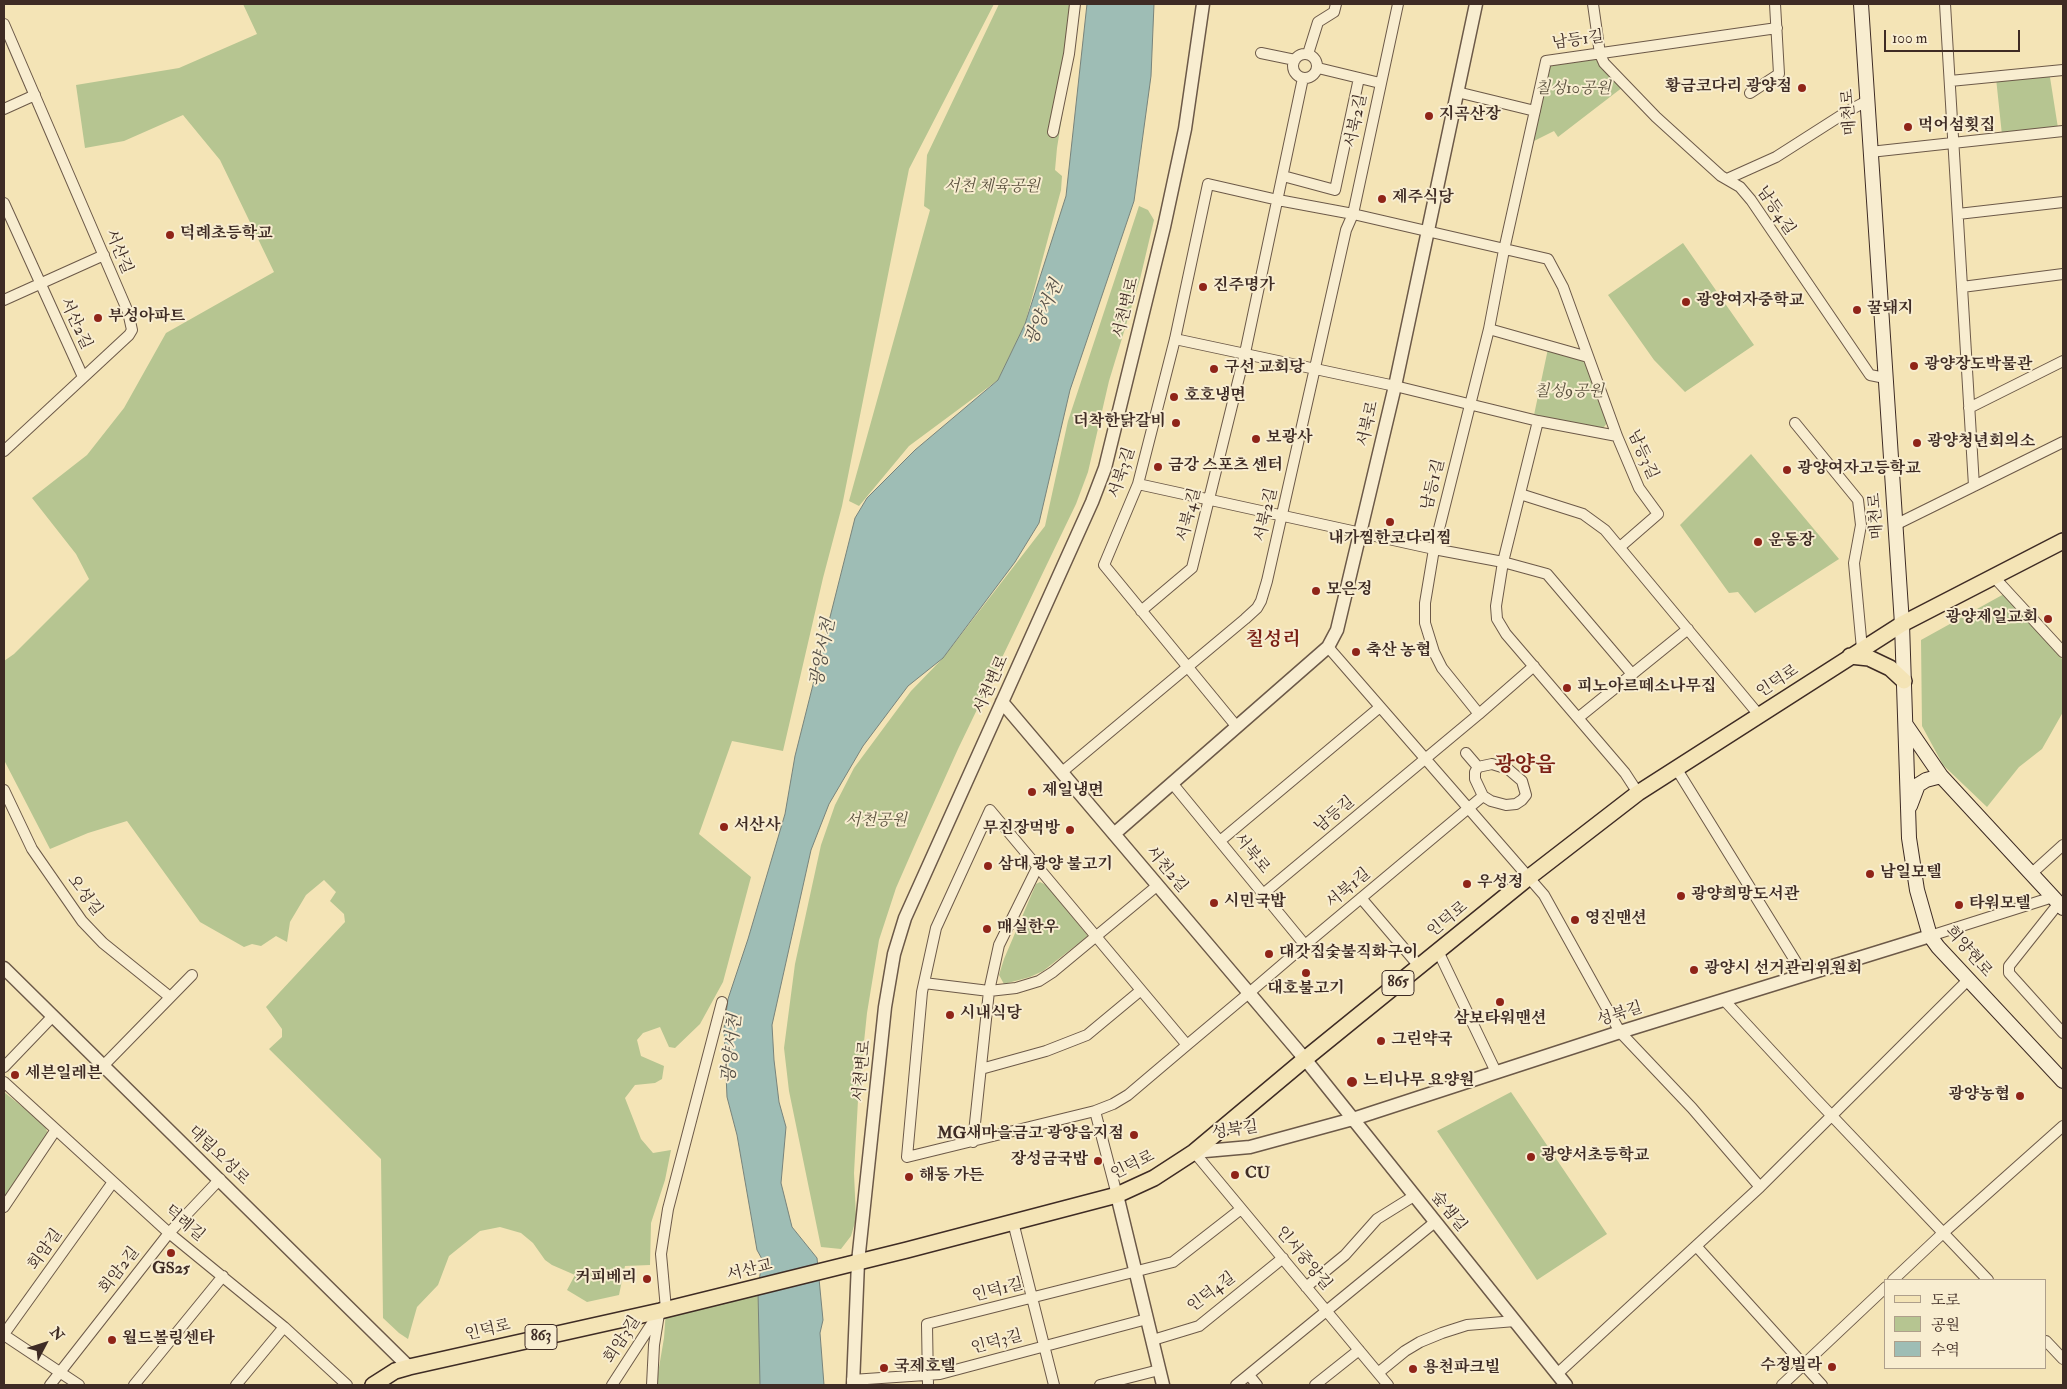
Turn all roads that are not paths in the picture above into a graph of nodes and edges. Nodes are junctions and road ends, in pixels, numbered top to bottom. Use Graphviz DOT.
graph roads {
  1 [pos="1076,4"];
  2 [pos="1203,4"];
  3 [pos="1336,4"];
  4 [pos="1398,4"];
  5 [pos="1476,4"];
  6 [pos="1593,4"];
  7 [pos="1775,4"];
  8 [pos="1861,4"];
  9 [pos="1945,4"];
  10 [pos="4,24"];
  11 [pos="1777,28"];
  12 [pos="1261,54"];
  13 [pos="1308,54"];
  14 [pos="1600,54"];
  15 [pos="1295,60"];
  16 [pos="1318,68"];
  17 [pos="2063,70"];
  18 [pos="1303,78"];
  19 [pos="1359,78"];
  20 [pos="1950,81"];
  21 [pos="1380,83"];
  22 [pos="1457,92"];
  23 [pos="1750,93"];
  24 [pos="35,95"];
  25 [pos="1867,100"];
  26 [pos="4,109"];
  27 [pos="1535,112"];
  28 [pos="1053,132"];
  29 [pos="2063,132"];
  30 [pos="1954,144"];
  31 [pos="1870,152"];
  32 [pos="1283,176"];
  33 [pos="1727,179"];
  34 [pos="1278,200"];
  35 [pos="2063,202"];
  36 [pos="4,203"];
  37 [pos="1353,214"];
  38 [pos="1958,214"];
  39 [pos="1428,232"];
  40 [pos="1504,250"];
  41 [pos="104,255"];
  42 [pos="2063,274"];
  43 [pos="40,283"];
  44 [pos="1962,287"];
  45 [pos="4,300"];
  46 [pos="1489,329"];
  47 [pos="1175,339"];
  48 [pos="1245,353"];
  49 [pos="1588,357"];
  50 [pos="2063,361"];
  51 [pos="1315,369"];
  52 [pos="83,378"];
  53 [pos="1885,378"];
  54 [pos="1395,386"];
  55 [pos="1469,405"];
  56 [pos="1969,408"];
  57 [pos="1538,421"];
  58 [pos="1795,423"];
  59 [pos="1616,436"];
  60 [pos="2063,442"];
  61 [pos="4,451"];
  62 [pos="1138,484"];
  63 [pos="1974,486"];
  64 [pos="1520,494"];
  65 [pos="1210,500"];
  66 [pos="1282,515"];
  67 [pos="1895,526"];
  68 [pos="1360,532"];
  69 [pos="2063,540"];
  70 [pos="1620,547"];
  71 [pos="1434,549"];
  72 [pos="1504,562"];
  73 [pos="1994,576"];
  74 [pos="1141,611"];
  75 [pos="1902,624"];
  76 [pos="1688,629"];
  77 [pos="1328,647"];
  78 [pos="1856,652"];
  79 [pos="2063,652"];
  80 [pos="1534,666"];
  81 [pos="1188,667"];
  82 [pos="1632,674"];
  83 [pos="1904,681"];
  84 [pos="1002,702"];
  85 [pos="1380,707"];
  86 [pos="1479,714"];
  87 [pos="1759,715"];
  88 [pos="1578,718"];
  89 [pos="1906,724"];
  90 [pos="1237,727"];
  91 [pos="1466,752"];
  92 [pos="1425,759"];
  93 [pos="1478,767"];
  94 [pos="1676,768"];
  95 [pos="1062,772"];
  96 [pos="1940,776"];
  97 [pos="1172,783"];
  98 [pos="4,790"];
  99 [pos="1638,793"];
  100 [pos="1483,796"];
  101 [pos="1469,808"];
  102 [pos="1908,811"];
  103 [pos="1114,834"];
  104 [pos="1220,841"];
  105 [pos="2063,845"];
  106 [pos="1037,868"];
  107 [pos="2031,874"];
  108 [pos="1528,878"];
  109 [pos="1158,885"];
  110 [pos="1263,894"];
  111 [pos="1362,898"];
  112 [pos="2058,903"];
  113 [pos="1096,936"];
  114 [pos="1930,936"];
  115 [pos="1305,945"];
  116 [pos="1438,951"];
  117 [pos="1419,966"];
  118 [pos="4,968"];
  119 [pos="192,975"];
  120 [pos="1804,975"];
  121 [pos="1968,980"];
  122 [pos="924,983"];
  123 [pos="990,991"];
  124 [pos="1140,991"];
  125 [pos="1249,993"];
  126 [pos="170,997"];
  127 [pos="1724,1000"];
  128 [pos="722,1002"];
  129 [pos="52,1017"];
  130 [pos="1620,1032"];
  131 [pos="2063,1033"];
  132 [pos="1187,1045"];
  133 [pos="1305,1059"];
  134 [pos="4,1066"];
  135 [pos="103,1066"];
  136 [pos="981,1069"];
  137 [pos="1496,1072"];
  138 [pos="2063,1081"];
  139 [pos="4,1082"];
  140 [pos="1094,1112"];
  141 [pos="1831,1116"];
  142 [pos="1353,1119"];
  143 [pos="2063,1126"];
  144 [pos="55,1130"];
  145 [pos="973,1142"];
  146 [pos="1194,1152"];
  147 [pos="220,1179"];
  148 [pos="113,1182"];
  149 [pos="1760,1187"];
  150 [pos="1117,1195"];
  151 [pos="1414,1196"];
  152 [pos="4,1207"];
  153 [pos="1241,1209"];
  154 [pos="1013,1222"];
  155 [pos="1435,1222"];
  156 [pos="169,1233"];
  157 [pos="1943,1233"];
  158 [pos="1697,1247"];
  159 [pos="1282,1258"];
  160 [pos="858,1262"];
  161 [pos="837,1268"];
  162 [pos="1136,1271"];
  163 [pos="223,1276"];
  164 [pos="1894,1279"];
  165 [pos="1987,1279"];
  166 [pos="1306,1287"];
  167 [pos="1884,1289"];
  168 [pos="1032,1297"];
  169 [pos="666,1309"];
  170 [pos="1326,1311"];
  171 [pos="1147,1320"];
  172 [pos="1515,1322"];
  173 [pos="284,1328"];
  174 [pos="4,1335"];
  175 [pos="1153,1340"];
  176 [pos="2047,1342"];
  177 [pos="1045,1346"];
  178 [pos="1359,1350"];
  179 [pos="2063,1359"];
  180 [pos="1803,1366"];
  181 [pos="409,1367"];
  182 [pos="1159,1370"];
  183 [pos="59,1372"];
  184 [pos="1378,1373"];
  185 [pos="1249,1375"];
  186 [pos="928,1380"];
  187 [pos="1561,1382"];
  188 [pos="853,1383"];
  189 [pos="1107,1384"];
  190 [pos="50,1385"];
  191 [pos="79,1385"];
  192 [pos="134,1385"];
  193 [pos="236,1385"];
  194 [pos="347,1385"];
  195 [pos="373,1385"];
  196 [pos="612,1385"];
  197 [pos="652,1385"];
  198 [pos="1054,1385"];
  199 [pos="1163,1385"];
  200 [pos="1236,1385"];
  201 [pos="1257,1385"];
  202 [pos="1315,1385"];
  203 [pos="1388,1385"];
  204 [pos="1782,1385"];
  205 [pos="1822,1385"];
  1 -- 28 [label="street"];
  2 -- 84 [label="street, 서천변로"];
  3 -- 13 [label="street"];
  4 -- 21 [label="street, 서북2길"];
  5 -- 22 [label="street, 서북로"];
  6 -- 14 [label="street"];
  7 -- 11 [label="street"];
  8 -- 25 [label="main road, 매천로"];
  9 -- 20 [label="street"];
  10 -- 24 [label="street, 서산길"];
  11 -- 14 [label="street, 남등1길"];
  11 -- 23 [label="street"];
  12 -- 15 [label="street"];
  13 -- 15 [label="street"];
  13 -- 16 [label="street"];
  14 -- 27 [label="street, 남등1길"];
  14 -- 33 [label="street, 남등4길"];
  15 -- 18 [label="street"];
  16 -- 18 [label="street"];
  16 -- 19 [label="street"];
  17 -- 20 [label="street"];
  18 -- 32 [label="street, 서북4길"];
  19 -- 21 [label="street"];
  19 -- 32 [label="street"];
  20 -- 30 [label="street"];
  21 -- 37 [label="street, 서북2길"];
  22 -- 27 [label="street"];
  22 -- 39 [label="street, 서북로"];
  24 -- 26 [label="street"];
  24 -- 41 [label="street, 서산길"];
  25 -- 31 [label="main road, 매천로"];
  25 -- 33 [label="street"];
  27 -- 40 [label="street, 남등1길"];
  29 -- 30 [label="street"];
  30 -- 31 [label="street"];
  30 -- 38 [label="street"];
  31 -- 53 [label="main road, 매천로"];
  32 -- 34 [label="street, 서북4길"];
  33 -- 53 [label="street, 남등4길"];
  34 -- 37 [label="street"];
  34 -- 47 [label="street, 서북3길"];
  34 -- 48 [label="street, 서북4길"];
  35 -- 38 [label="street"];
  36 -- 43 [label="street, 서산2길"];
  37 -- 39 [label="street"];
  37 -- 51 [label="street, 서북2길"];
  38 -- 44 [label="street"];
  39 -- 40 [label="street"];
  39 -- 54 [label="street, 서북로"];
  40 -- 46 [label="street, 남등1길"];
  40 -- 49 [label="street, 남등3길"];
  41 -- 43 [label="street"];
  41 -- 52 [label="street, 서산길"];
  42 -- 44 [label="street"];
  43 -- 45 [label="street"];
  43 -- 52 [label="street, 서산2길"];
  44 -- 56 [label="street"];
  46 -- 49 [label="street"];
  46 -- 55 [label="street, 남등1길"];
  47 -- 48 [label="street"];
  47 -- 62 [label="street, 서북3길"];
  48 -- 51 [label="street"];
  48 -- 65 [label="street, 서북4길"];
  49 -- 59 [label="street, 남등3길"];
  50 -- 56 [label="street"];
  51 -- 54 [label="street"];
  51 -- 66 [label="street, 서북2길"];
  52 -- 61 [label="street, 서산길"];
  53 -- 67 [label="main road, 매천로"];
  54 -- 55 [label="street"];
  54 -- 68 [label="street, 서북로"];
  55 -- 57 [label="street"];
  55 -- 71 [label="street, 남등1길"];
  56 -- 63 [label="street"];
  57 -- 59 [label="street"];
  57 -- 64 [label="street"];
  58 -- 78 [label="street"];
  59 -- 70 [label="street, 남등3길"];
  60 -- 63 [label="street"];
  62 -- 65 [label="street"];
  62 -- 74 [label="street, 서북3길"];
  63 -- 67 [label="street"];
  64 -- 70 [label="street"];
  64 -- 72 [label="street"];
  65 -- 66 [label="street"];
  65 -- 74 [label="street, 서북4길"];
  66 -- 68 [label="street"];
  66 -- 81 [label="street, 서북2길"];
  67 -- 75 [label="main road, 매천로"];
  68 -- 71 [label="street"];
  68 -- 77 [label="street, 서북로"];
  69 -- 73 [label="main road, 인덕로"];
  70 -- 76 [label="street"];
  71 -- 72 [label="street"];
  71 -- 86 [label="street, 남등1길"];
  72 -- 80 [label="street"];
  72 -- 82 [label="street"];
  73 -- 75 [label="main road, 인덕로"];
  73 -- 79 [label="street"];
  74 -- 81 [label="street, 서북3길"];
  75 -- 78 [label="main road, 인덕로 / 865"];
  75 -- 83 [label="main road, 매천로"];
  76 -- 82 [label="street"];
  76 -- 87 [label="street"];
  77 -- 85 [label="street"];
  77 -- 90 [label="street, 서북로"];
  78 -- 83 [label="main road"];
  78 -- 87 [label="main road, 인덕로 / 865"];
  80 -- 86 [label="street, 남등길"];
  80 -- 88 [label="street"];
  81 -- 90 [label="street, 서북3길"];
  81 -- 95 [label="street, 서북2길"];
  82 -- 88 [label="street"];
  83 -- 89 [label="main road, 매천로"];
  84 -- 95 [label="street, 서천2길"];
  84 -- 160 [label="street, 서천변로"];
  85 -- 92 [label="street"];
  85 -- 104 [label="street"];
  86 -- 92 [label="street, 남등길"];
  87 -- 94 [label="main road, 인덕로 / 865"];
  88 -- 99 [label="street"];
  89 -- 96 [label="main road"];
  89 -- 102 [label="main road, 희양현로"];
  90 -- 97 [label="street, 서북로"];
  91 -- 93 [label="street"];
  92 -- 101 [label="street"];
  92 -- 110 [label="street, 남등길"];
  93 -- 100 [label="street"];
  93 -- 100 [label="street"];
  94 -- 99 [label="main road, 인덕로 / 865"];
  94 -- 120 [label="street"];
  95 -- 103 [label="street, 서천2길"];
  96 -- 102 [label="main road"];
  96 -- 107 [label="main road"];
  97 -- 103 [label="street, 서북로"];
  97 -- 104 [label="street, 서북로"];
  98 -- 126 [label="street, 오성길"];
  99 -- 108 [label="main road, 인덕로 / 865"];
  100 -- 101 [label="street, 서북1길"];
  101 -- 108 [label="street"];
  101 -- 111 [label="street, 서북1길"];
  102 -- 114 [label="main road, 희양현로"];
  103 -- 109 [label="street, 서천2길"];
  104 -- 110 [label="street, 서북로"];
  105 -- 107 [label="street"];
  106 -- 113 [label="street"];
  106 -- 122 [label="street"];
  106 -- 123 [label="street"];
  107 -- 112 [label="main road"];
  108 -- 116 [label="main road, 인덕로 / 865"];
  108 -- 130 [label="street"];
  109 -- 113 [label="street"];
  109 -- 125 [label="street, 서천2길"];
  110 -- 115 [label="street, 서북로"];
  111 -- 115 [label="street, 서북1길"];
  111 -- 117 [label="street"];
  112 -- 114 [label="street, 성북길"];
  112 -- 131 [label="street"];
  113 -- 123 [label="street"];
  113 -- 124 [label="street"];
  114 -- 120 [label="street, 성북길"];
  114 -- 121 [label="main road, 희양현로"];
  115 -- 125 [label="street, 서북1길"];
  116 -- 117 [label="main road, 인덕로 / 865"];
  116 -- 137 [label="street"];
  117 -- 133 [label="main road, 인덕로 / 865"];
  118 -- 129 [label="street, 대림오성로"];
  119 -- 126 [label="street"];
  120 -- 127 [label="street, 성북길"];
  121 -- 138 [label="main road, 희양현로"];
  121 -- 141 [label="street"];
  122 -- 123 [label="street"];
  122 -- 145 [label="street, 서북1길"];
  123 -- 136 [label="street"];
  124 -- 132 [label="street"];
  124 -- 136 [label="street"];
  125 -- 132 [label="street, 서북1길"];
  125 -- 133 [label="street, 서천2길"];
  126 -- 135 [label="street"];
  127 -- 130 [label="street, 성북길"];
  127 -- 141 [label="street"];
  128 -- 169 [label="street"];
  129 -- 134 [label="street"];
  129 -- 135 [label="street, 대림오성로"];
  130 -- 137 [label="street, 성북길"];
  130 -- 149 [label="street"];
  132 -- 140 [label="street, 서북1길"];
  133 -- 142 [label="street, 숲샘길"];
  133 -- 146 [label="main road, 인덕로 / 865"];
  135 -- 147 [label="street, 대림오성로"];
  136 -- 145 [label="street"];
  137 -- 142 [label="street, 성북길"];
  139 -- 144 [label="street, 덕례길"];
  140 -- 145 [label="street, 서북1길"];
  140 -- 150 [label="street"];
  141 -- 149 [label="street"];
  141 -- 157 [label="street"];
  142 -- 146 [label="street, 성북길"];
  142 -- 151 [label="street, 숲샘길"];
  143 -- 157 [label="street"];
  144 -- 148 [label="street, 덕례길"];
  144 -- 152 [label="street"];
  146 -- 150 [label="main road, 인덕로 / 865"];
  146 -- 153 [label="street, 인서중앙길"];
  147 -- 156 [label="street, 회암2길"];
  147 -- 181 [label="street, 대림오성로"];
  148 -- 156 [label="street, 덕례길"];
  148 -- 174 [label="street, 회암길"];
  149 -- 158 [label="street"];
  150 -- 154 [label="main road, 인덕로 / 865"];
  150 -- 162 [label="street"];
  151 -- 155 [label="street, 숲샘길"];
  151 -- 166 [label="street"];
  153 -- 159 [label="street, 인서중앙길"];
  153 -- 162 [label="street"];
  154 -- 160 [label="main road, 인덕로 / 865"];
  154 -- 168 [label="street"];
  155 -- 170 [label="street"];
  155 -- 172 [label="street, 숲샘길"];
  156 -- 163 [label="street, 덕례길"];
  156 -- 183 [label="street, 회암2길"];
  157 -- 164 [label="street"];
  157 -- 165 [label="street"];
  158 -- 180 [label="street"];
  158 -- 187 [label="street"];
  159 -- 166 [label="street, 인서중앙길"];
  159 -- 175 [label="street, 인덕4길"];
  160 -- 161 [label="main road, 인덕로 / 865"];
  160 -- 188 [label="street, 서천변로"];
  161 -- 169 [label="main road, 서산교"];
  162 -- 168 [label="street, 인덕1길"];
  162 -- 171 [label="street"];
  163 -- 173 [label="street, 덕례길"];
  163 -- 192 [label="street"];
  166 -- 170 [label="street, 인서중앙길"];
  167 -- 180 [label="street"];
  168 -- 177 [label="street"];
  168 -- 186 [label="street, 인덕1길"];
  169 -- 181 [label="main road, 인덕로 / 863"];
  169 -- 196 [label="street, 회암3길"];
  169 -- 197 [label="street"];
  170 -- 178 [label="street, 인서중앙길"];
  170 -- 185 [label="street"];
  171 -- 175 [label="street"];
  171 -- 177 [label="street, 인덕3길"];
  172 -- 184 [label="street"];
  172 -- 187 [label="street, 숲샘길"];
  173 -- 193 [label="street"];
  173 -- 194 [label="street, 덕례길"];
  174 -- 183 [label="street, 회암길"];
  175 -- 182 [label="street"];
  176 -- 179 [label="street"];
  177 -- 186 [label="street, 인덕3길"];
  177 -- 198 [label="street"];
  178 -- 184 [label="street, 인서중앙길"];
  178 -- 202 [label="street"];
  180 -- 204 [label="street"];
  180 -- 205 [label="street"];
  181 -- 195 [label="main road, 인덕로 / 863"];
  182 -- 189 [label="street"];
  182 -- 199 [label="street"];
  183 -- 190 [label="street, 회암2길"];
  183 -- 191 [label="street, 회암길"];
  184 -- 203 [label="street, 인서중앙길"];
  185 -- 200 [label="street"];
  185 -- 201 [label="street"];
  186 -- 188 [label="street, 인덕3길"];
}
